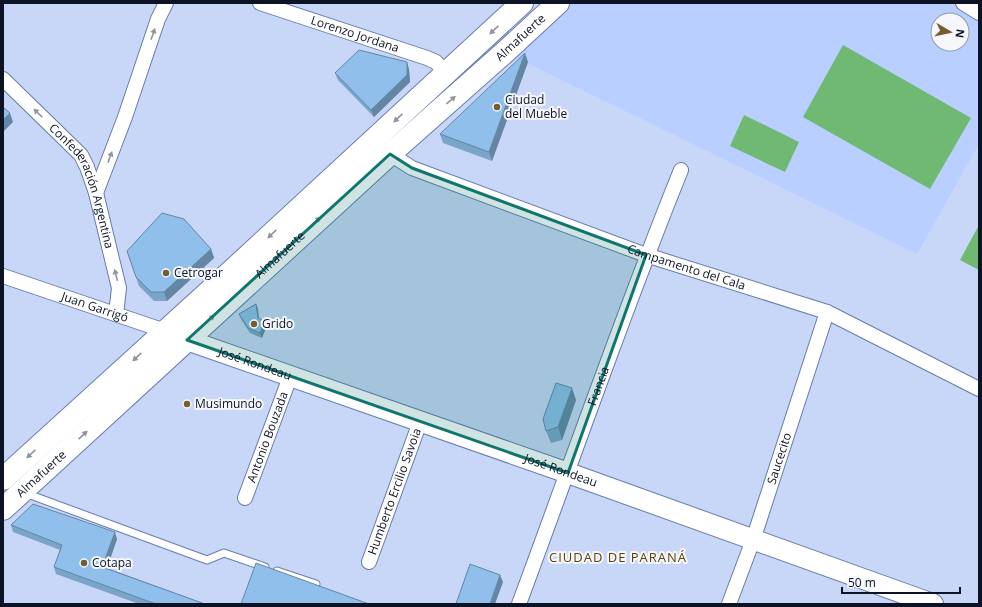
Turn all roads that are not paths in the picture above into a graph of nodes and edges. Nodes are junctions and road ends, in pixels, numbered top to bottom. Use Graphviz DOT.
graph roads {
  1 [pos="166,3"];
  2 [pos="260,3"];
  3 [pos="522,3"];
  4 [pos="558,3"];
  5 [pos="964,3"];
  6 [pos="979,12"];
  7 [pos="446,74"];
  8 [pos="3,79"];
  9 [pos="390,154"];
  10 [pos="681,170"];
  11 [pos="96,193"];
  12 [pos="646,255"];
  13 [pos="3,276"];
  14 [pos="827,312"];
  15 [pos="116,314"];
  16 [pos="166,330"];
  17 [pos="187,340"];
  18 [pos="290,377"];
  19 [pos="979,389"];
  20 [pos="420,422"];
  21 [pos="568,473"];
  22 [pos="3,479"];
  23 [pos="21,492"];
  24 [pos="245,498"];
  25 [pos="3,509"];
  26 [pos="753,540"];
  27 [pos="369,562"];
  28 [pos="316,584"];
  29 [pos="519,604"];
  30 [pos="729,604"];
  31 [pos="933,604"];
  11 -- 1 [label="street, one-way"];
  2 -- 7 [label="street, Lorenzo Jordana"];
  3 -- 7 [label="main road, Almafuerte, one-way"];
  9 -- 4 [label="main road, Almafuerte, one-way"];
  5 -- 6 [label="street"];
  7 -- 16 [label="main road, Almafuerte, one-way"];
  11 -- 8 [label="street, Confederación Argentina, one-way"];
  9 -- 12 [label="street, Campamento del Cala"];
  17 -- 9 [label="main road, Almafuerte, one-way"];
  10 -- 12 [label="street, Francia"];
  15 -- 11 [label="street, Confederación Argentina, one-way"];
  12 -- 14 [label="street, Campamento del Cala"];
  12 -- 21 [label="street, Francia"];
  13 -- 15 [label="street, Juan Garrigó"];
  14 -- 19 [label="street, Campamento del Cala"];
  14 -- 26 [label="street, Saucecito"];
  15 -- 16 [label="street, Juan Garrigó"];
  16 -- 17 [label="street, Juan Garrigó"];
  16 -- 22 [label="main road, Almafuerte, one-way"];
  17 -- 18 [label="street, José Rondeau"];
  23 -- 17 [label="main road, Almafuerte, one-way"];
  18 -- 20 [label="street, José Rondeau"];
  18 -- 24 [label="street, Antonio Bouzada"];
  20 -- 21 [label="street, José Rondeau"];
  20 -- 27 [label="street, Humberto Ercilio Savoia"];
  21 -- 26 [label="street, José Rondeau"];
  21 -- 29 [label="street, Francia"];
  23 -- 25 [label="main road, Almafuerte"];
  23 -- 28 [label="lane"];
  26 -- 30 [label="street, Saucecito"];
  26 -- 31 [label="street, José Rondeau"];
}
